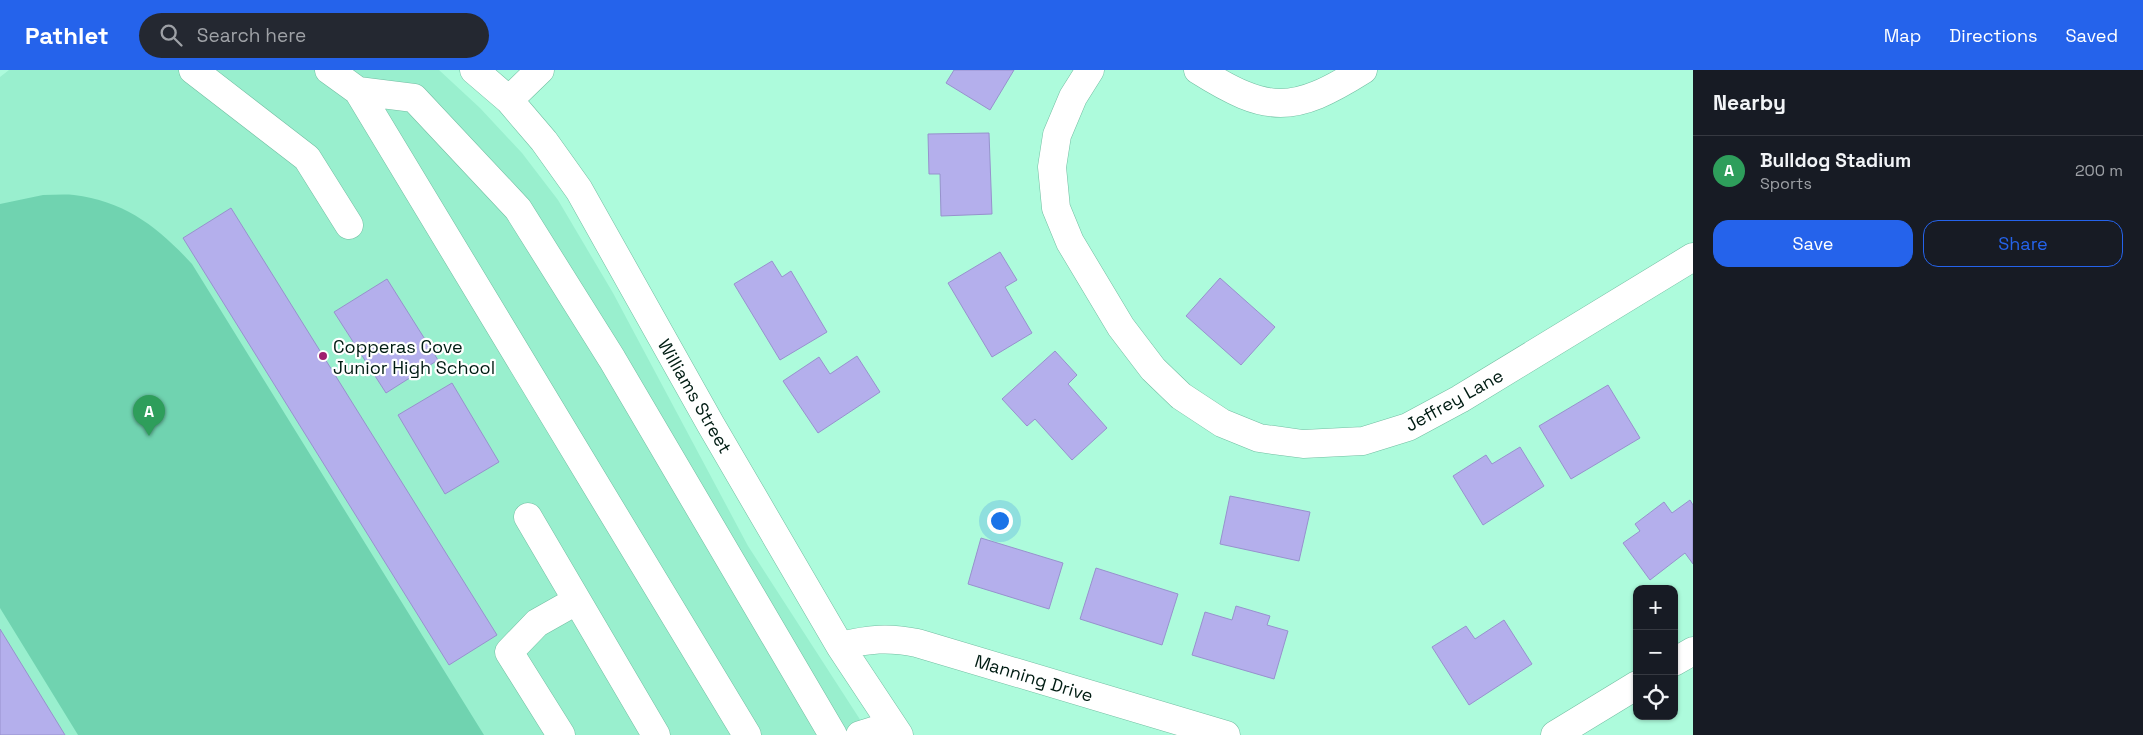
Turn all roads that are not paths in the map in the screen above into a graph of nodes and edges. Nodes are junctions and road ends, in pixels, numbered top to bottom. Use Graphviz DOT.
graph roads {
  1 [pos="193,70"];
  2 [pos="330,70"];
  3 [pos="474,70"];
  4 [pos="540,70"];
  5 [pos="1090,70"];
  6 [pos="1198,70"];
  7 [pos="1363,70"];
  8 [pos="358,91"];
  9 [pos="509,100"];
  10 [pos="349,225"];
  11 [pos="1693,257"];
  12 [pos="528,517"];
  13 [pos="576,601"];
  14 [pos="840,646"];
  15 [pos="1693,651"];
  16 [pos="1678,660"];
  17 [pos="1633,687"];
  18 [pos="895,730"];
  19 [pos="646,732"];
  20 [pos="561,735"];
  21 [pos="747,735"];
  22 [pos="833,735"];
  23 [pos="860,735"];
  24 [pos="1226,735"];
  25 [pos="1555,735"];
  1 -- 10 [label="street"];
  2 -- 8 [label="street"];
  3 -- 9 [label="street, Williams Street"];
  4 -- 9 [label="street"];
  5 -- 11 [label="street, Jeffrey Lane"];
  6 -- 7 [label="street"];
  8 -- 21 [label="street"];
  8 -- 22 [label="street"];
  9 -- 14 [label="street, Williams Street"];
  12 -- 13 [label="street"];
  13 -- 19 [label="street"];
  13 -- 20 [label="street"];
  14 -- 18 [label="street, Williams Street"];
  14 -- 24 [label="street, Manning Drive"];
  15 -- 16 [label="street"];
  17 -- 25 [label="street"];
  18 -- 23 [label="street"];
}
